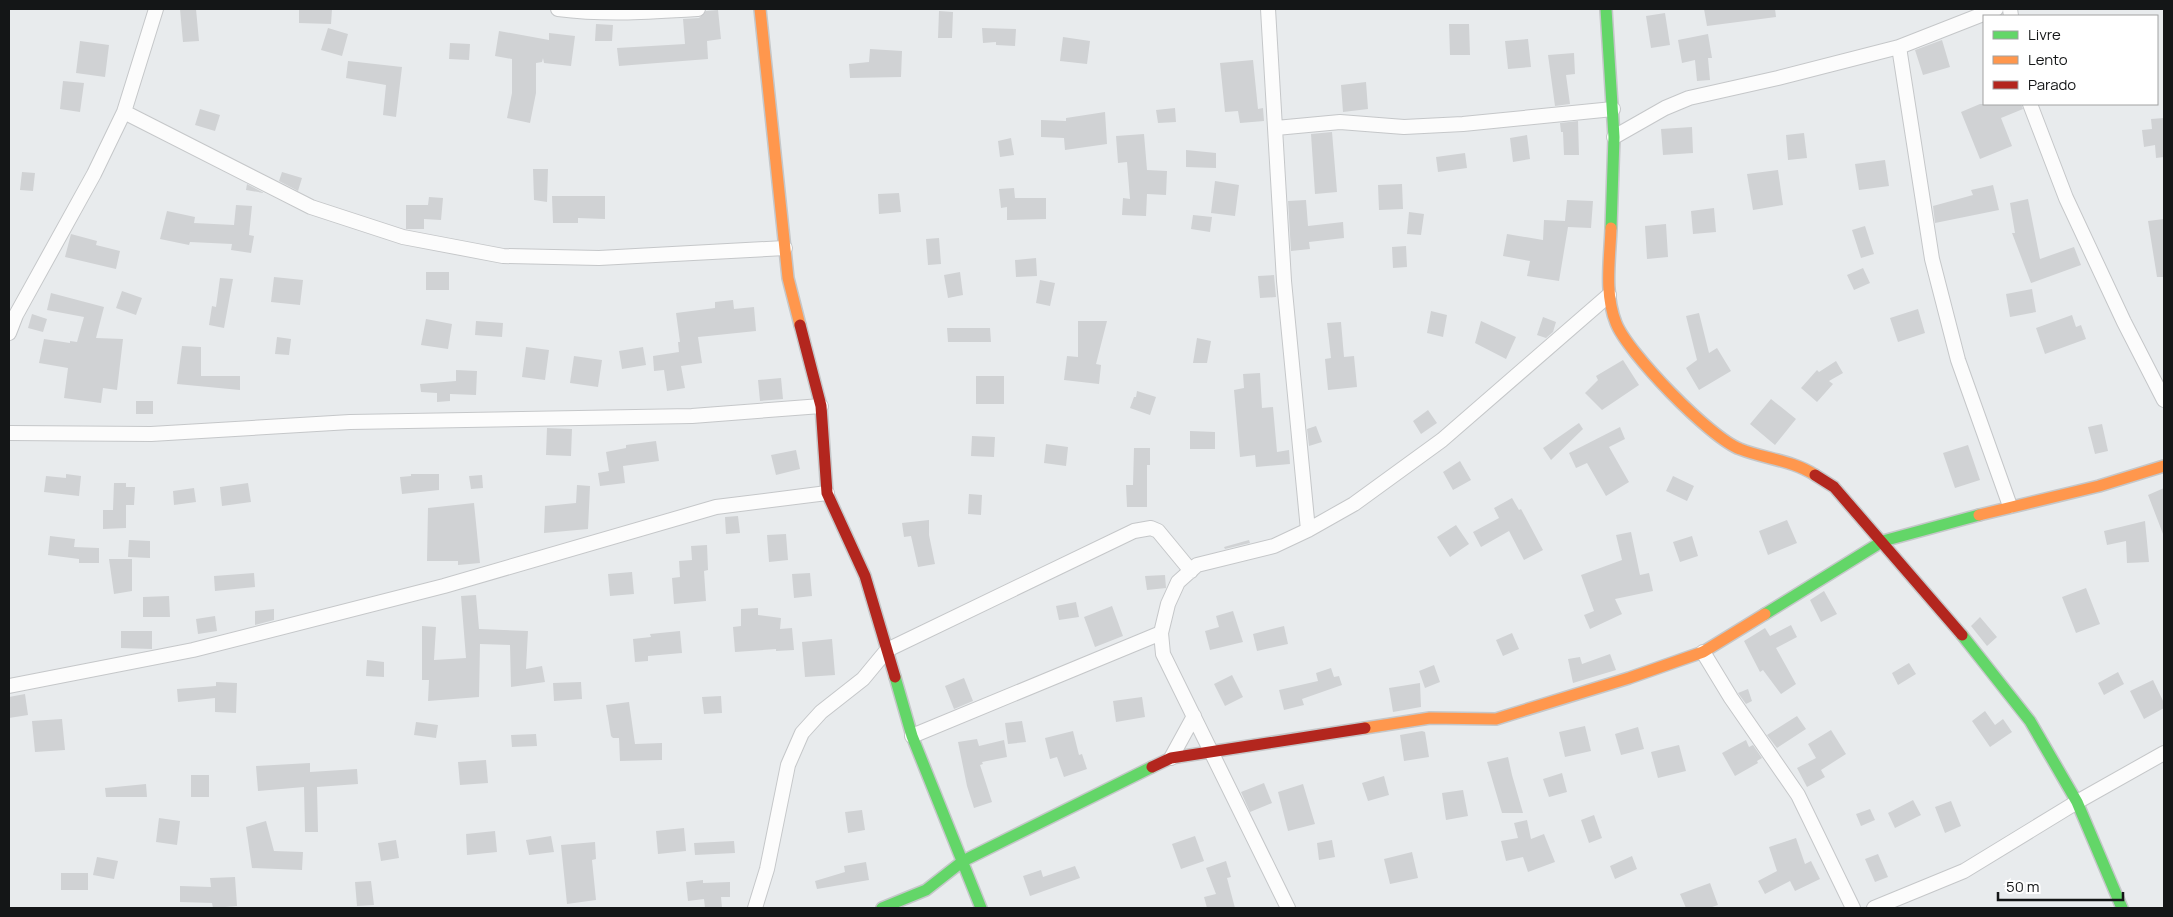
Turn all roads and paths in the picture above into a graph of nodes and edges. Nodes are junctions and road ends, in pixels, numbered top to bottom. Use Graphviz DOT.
graph roads {
  1 [pos="156,9"];
  2 [pos="558,9"];
  3 [pos="698,9"];
  4 [pos="760,9"];
  5 [pos="1268,9"];
  6 [pos="1606,9"];
  7 [pos="1996,9"];
  8 [pos="1899,47"];
  9 [pos="2030,105"];
  10 [pos="1613,109"];
  11 [pos="124,112"];
  12 [pos="1276,128"];
  13 [pos="1614,137"];
  14 [pos="785,248"];
  15 [pos="1610,296"];
  16 [pos="9,333"];
  17 [pos="2164,400"];
  18 [pos="821,406"];
  19 [pos="9,433"];
  20 [pos="2164,466"];
  21 [pos="827,493"];
  22 [pos="2010,506"];
  23 [pos="1308,530"];
  24 [pos="1883,540"];
  25 [pos="1191,571"];
  26 [pos="1161,633"];
  27 [pos="887,650"];
  28 [pos="1703,652"];
  29 [pos="9,686"];
  30 [pos="1194,716"];
  31 [pos="912,736"];
  32 [pos="2164,752"];
  33 [pos="1213,753"];
  34 [pos="1171,758"];
  35 [pos="2077,802"];
  36 [pos="963,861"];
  37 [pos="755,908"];
  38 [pos="882,908"];
  39 [pos="981,908"];
  40 [pos="1288,908"];
  41 [pos="1853,908"];
  42 [pos="1874,908"];
  43 [pos="2122,908"];
  1 -- 11 [label="street"];
  2 -- 3 [label="street"];
  4 -- 14 [label="street"];
  5 -- 12 [label="street"];
  6 -- 10 [label="street"];
  7 -- 8 [label="street"];
  8 -- 13 [label="street"];
  8 -- 22 [label="street"];
  9 -- 17 [label="street"];
  10 -- 12 [label="street"];
  10 -- 13 [label="street"];
  11 -- 14 [label="street"];
  11 -- 16 [label="street"];
  12 -- 23 [label="street"];
  13 -- 15 [label="street"];
  14 -- 18 [label="street"];
  15 -- 23 [label="street"];
  15 -- 24 [label="street"];
  18 -- 19 [label="street"];
  18 -- 21 [label="street"];
  20 -- 22 [label="street"];
  21 -- 27 [label="street"];
  21 -- 29 [label="street"];
  22 -- 24 [label="street"];
  23 -- 25 [label="street"];
  24 -- 28 [label="street"];
  24 -- 35 [label="street"];
  25 -- 26 [label="street"];
  25 -- 27 [label="street"];
  26 -- 30 [label="street"];
  26 -- 31 [label="street"];
  27 -- 31 [label="street"];
  27 -- 37 [label="street"];
  28 -- 33 [label="street"];
  28 -- 41 [label="street"];
  30 -- 33 [label="street"];
  30 -- 34 [label="street"];
  31 -- 36 [label="street"];
  32 -- 35 [label="street"];
  33 -- 34 [label="street"];
  33 -- 40 [label="street"];
  34 -- 36 [label="street"];
  35 -- 42 [label="street"];
  35 -- 43 [label="street"];
  36 -- 38 [label="street"];
  36 -- 39 [label="street"];
}
